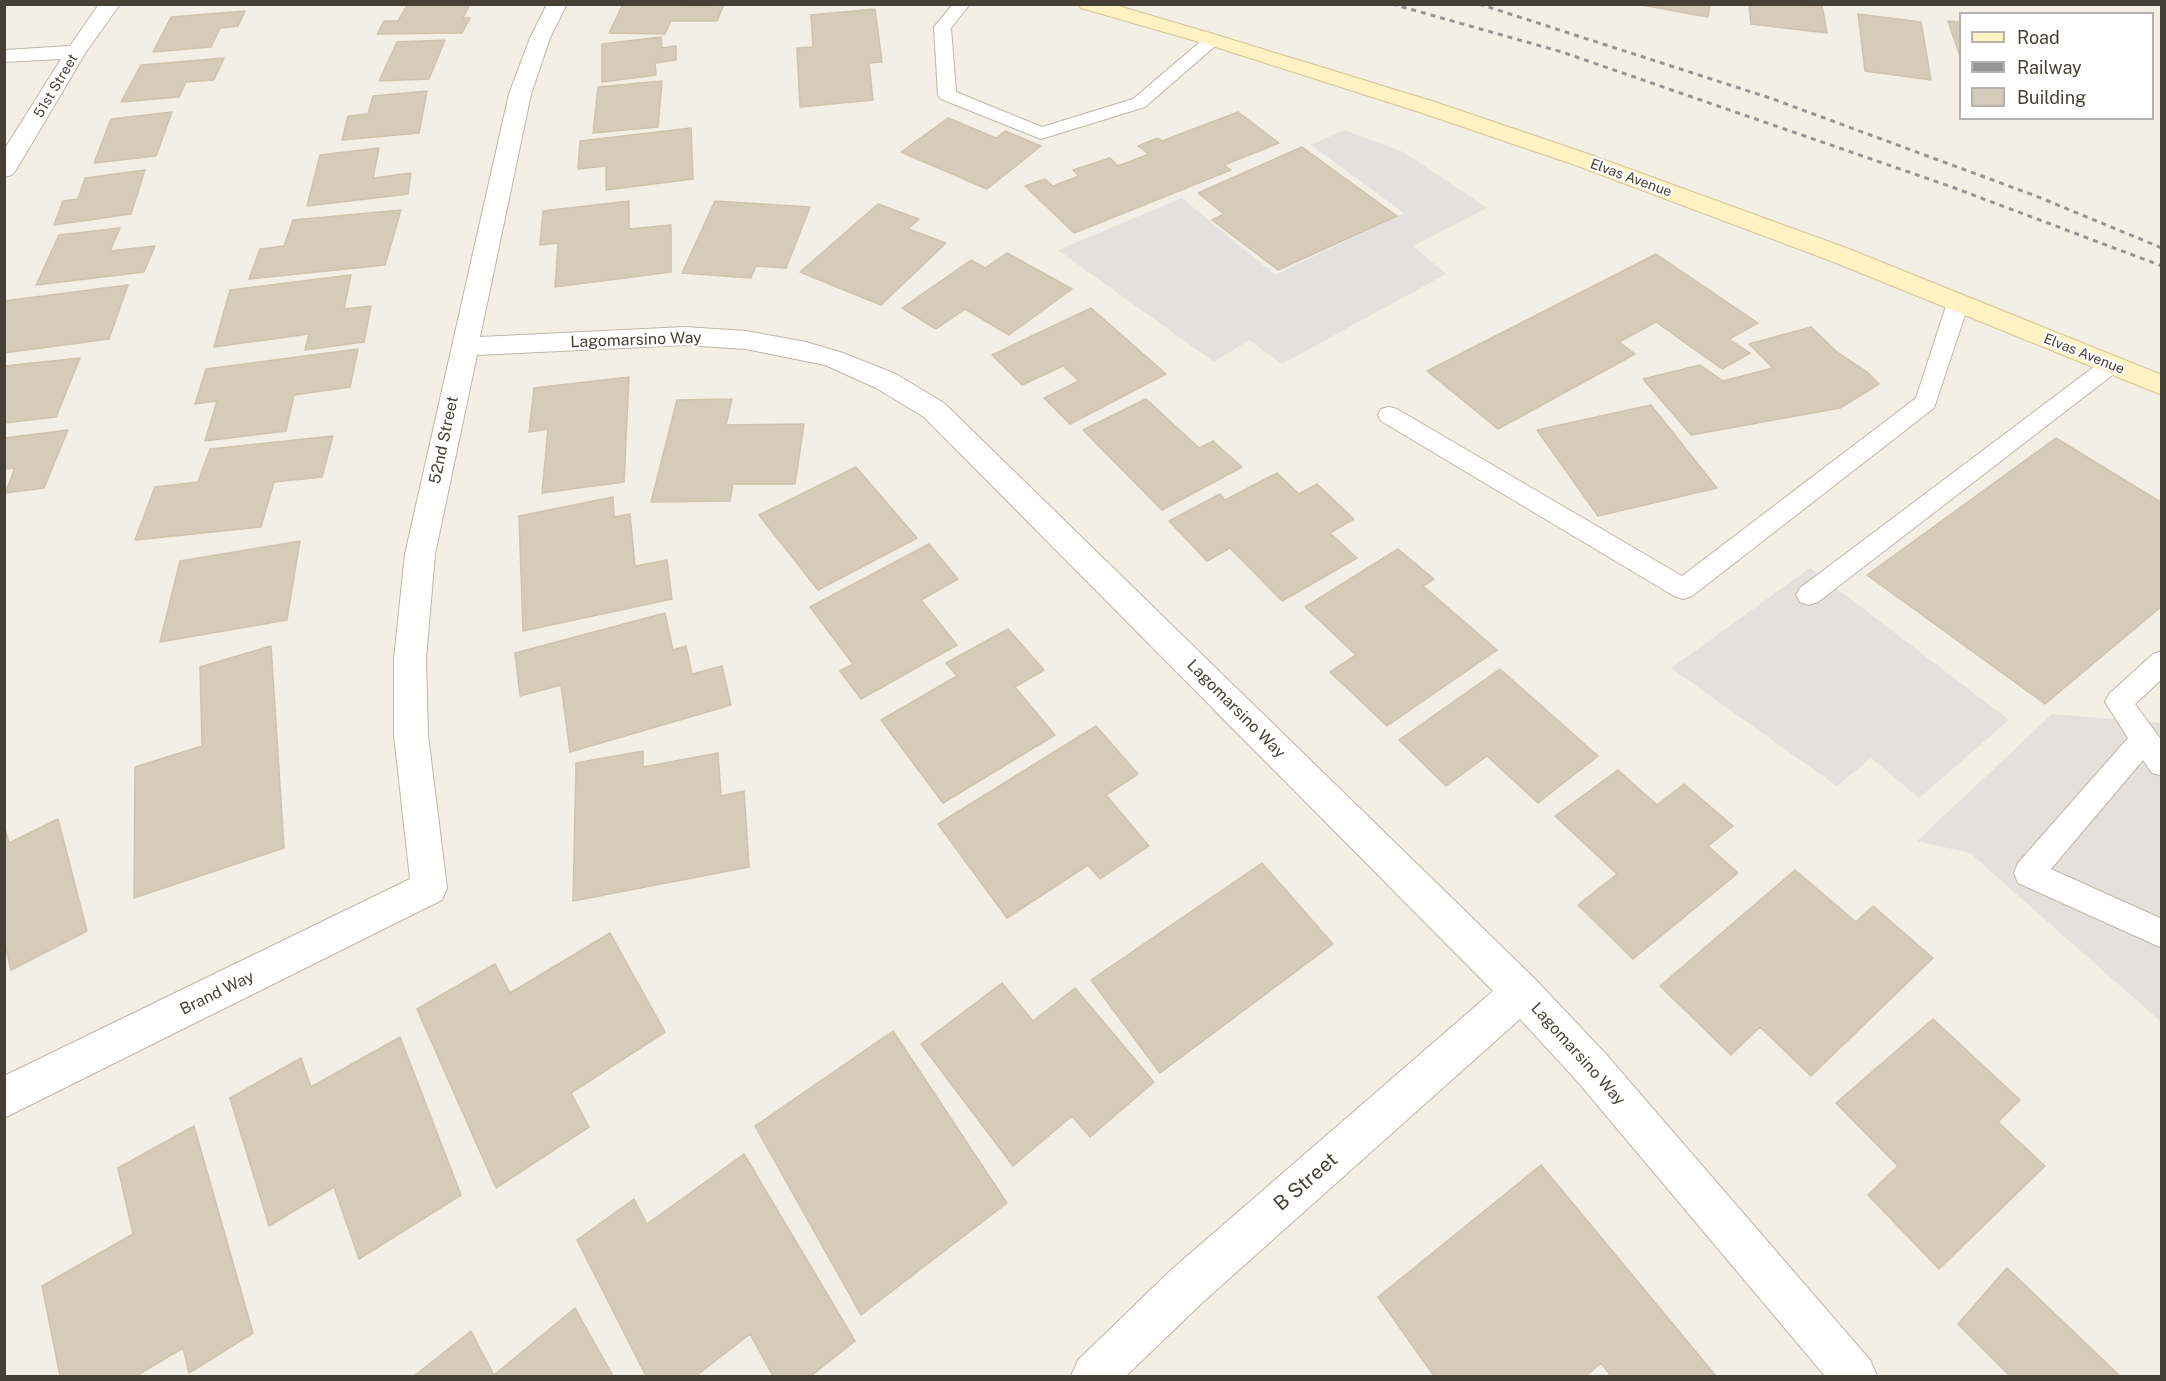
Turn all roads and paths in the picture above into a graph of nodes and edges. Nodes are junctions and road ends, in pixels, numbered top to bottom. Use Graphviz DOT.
graph roads {
  1 [pos="110,4"];
  2 [pos="557,4"];
  3 [pos="962,4"];
  4 [pos="1088,4"];
  5 [pos="1213,40"];
  6 [pos="76,52"];
  7 [pos="4,56"];
  8 [pos="4,170"];
  9 [pos="1958,303"];
  10 [pos="464,347"];
  11 [pos="2111,365"];
  12 [pos="2162,386"];
  13 [pos="1389,415"];
  14 [pos="1809,595"];
  15 [pos="2162,662"];
  16 [pos="2144,739"];
  17 [pos="2162,764"];
  18 [pos="429,888"];
  19 [pos="2162,934"];
  20 [pos="1521,992"];
  21 [pos="4,1098"];
  22 [pos="1094,1377"];
  23 [pos="1854,1377"];
  1 -- 6 [label="street, 51st Street"];
  2 -- 10 [label="street, 52nd Street"];
  3 -- 5 [label="lane"];
  4 -- 5 [label="street, Elvas Avenue"];
  5 -- 9 [label="street, Elvas Avenue"];
  6 -- 7 [label="street"];
  6 -- 8 [label="street, 51st Street"];
  9 -- 11 [label="street, Elvas Avenue"];
  9 -- 13 [label="lane"];
  10 -- 18 [label="street, 52nd Street"];
  10 -- 20 [label="street, Lagomarsino Way"];
  11 -- 12 [label="street, Elvas Avenue"];
  11 -- 14 [label="lane"];
  15 -- 16 [label="lane"];
  16 -- 17 [label="lane"];
  16 -- 19 [label="lane"];
  18 -- 21 [label="street, Brand Way"];
  20 -- 22 [label="street, B Street"];
  20 -- 23 [label="street, Lagomarsino Way"];
}
